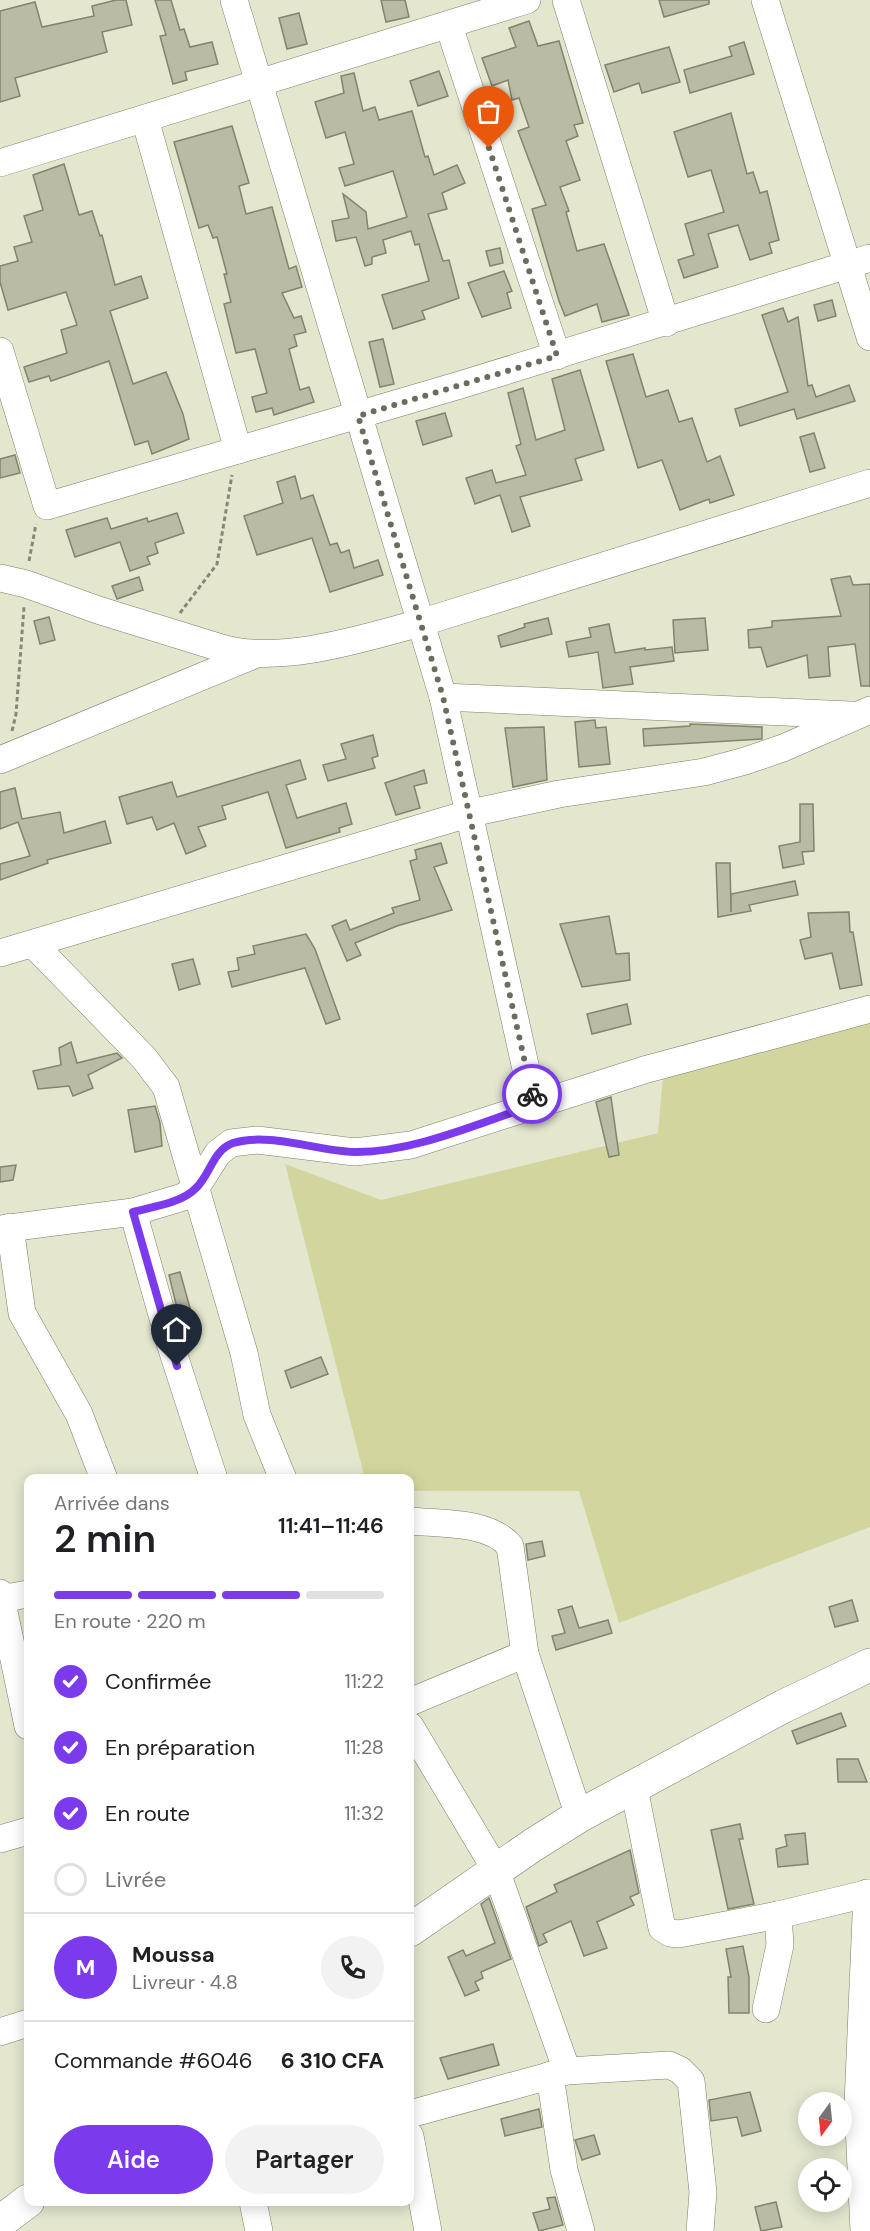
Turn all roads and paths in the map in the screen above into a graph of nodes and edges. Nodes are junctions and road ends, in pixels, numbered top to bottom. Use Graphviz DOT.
graph roads {
  1 [pos="234,0"];
  2 [pos="527,0"];
  3 [pos="566,0"];
  4 [pos="765,0"];
  5 [pos="449,26"];
  6 [pos="260,84"];
  7 [pos="146,119"];
  8 [pos="0,164"];
  9 [pos="859,261"];
  10 [pos="666,323"];
  11 [pos="870,337"];
  12 [pos="0,351"];
  13 [pos="557,356"];
  14 [pos="358,416"];
  15 [pos="238,450"];
  16 [pos="870,483"];
  17 [pos="46,506"];
  18 [pos="13,581"];
  19 [pos="420,624"];
  20 [pos="166,631"];
  21 [pos="254,655"];
  22 [pos="443,697"];
  23 [pos="862,713"];
  24 [pos="2,759"];
  25 [pos="471,813"];
  26 [pos="33,945"];
  27 [pos="0,953"];
  28 [pos="870,1009"];
  29 [pos="534,1105"];
  30 [pos="195,1190"];
  31 [pos="133,1212"];
  32 [pos="5,1228"];
  33 [pos="11,1315"];
  34 [pos="102,1474"];
  35 [pos="212,1474"];
  36 [pos="281,1474"];
  37 [pos="414,1521"];
  38 [pos="24,1594"];
  39 [pos="0,1597"];
  40 [pos="525,1654"];
  41 [pos="870,1665"];
  42 [pos="414,1700"];
  43 [pos="24,1708"];
  44 [pos="414,1733"];
  45 [pos="634,1788"];
  46 [pos="579,1816"];
  47 [pos="24,1832"];
  48 [pos="0,1839"];
  49 [pos="496,1870"];
  50 [pos="868,1893"];
  51 [pos="778,1915"];
  52 [pos="414,1927"];
  53 [pos="866,1994"];
  54 [pos="766,2009"];
  55 [pos="24,2024"];
  56 [pos="0,2032"];
  57 [pos="559,2073"];
  58 [pos="864,2104"];
  59 [pos="414,2113"];
  60 [pos="414,2156"];
  61 [pos="24,2204"];
  62 [pos="254,2206"];
  63 [pos="0,2222"];
  64 [pos="259,2231"];
  65 [pos="429,2231"];
  66 [pos="581,2231"];
  67 [pos="700,2231"];
  68 [pos="864,2231"];
  1 -- 6 [label="street"];
  2 -- 5 [label="street"];
  3 -- 10 [label="street"];
  4 -- 9 [label="street"];
  5 -- 6 [label="street"];
  5 -- 13 [label="street"];
  6 -- 7 [label="street"];
  6 -- 14 [label="street"];
  7 -- 8 [label="street"];
  7 -- 15 [label="street"];
  9 -- 10 [label="street"];
  9 -- 11 [label="street"];
  10 -- 13 [label="street"];
  12 -- 17 [label="street"];
  13 -- 14 [label="street"];
  14 -- 15 [label="street"];
  14 -- 19 [label="street"];
  15 -- 17 [label="street"];
  15 -- 20 [label="path"];
  16 -- 19 [label="street"];
  17 -- 18 [label="path"];
  18 -- 20 [label="street"];
  18 -- 24 [label="path"];
  19 -- 21 [label="street"];
  19 -- 22 [label="street"];
  20 -- 21 [label="street"];
  21 -- 24 [label="street"];
  22 -- 23 [label="street"];
  22 -- 25 [label="street"];
  23 -- 25 [label="street"];
  25 -- 26 [label="street"];
  25 -- 29 [label="street"];
  26 -- 27 [label="street"];
  26 -- 30 [label="street"];
  28 -- 29 [label="street"];
  29 -- 30 [label="street"];
  30 -- 31 [label="street"];
  30 -- 36 [label="street"];
  31 -- 32 [label="street"];
  31 -- 35 [label="street"];
  32 -- 33 [label="street"];
  33 -- 34 [label="street"];
  37 -- 40 [label="street"];
  38 -- 39 [label="street"];
  39 -- 43 [label="street"];
  40 -- 42 [label="street"];
  40 -- 46 [label="street"];
  41 -- 45 [label="highway"];
  44 -- 49 [label="street"];
  45 -- 46 [label="highway"];
  45 -- 51 [label="street"];
  46 -- 49 [label="highway"];
  47 -- 48 [label="street"];
  49 -- 52 [label="highway"];
  49 -- 57 [label="street"];
  50 -- 51 [label="street"];
  50 -- 53 [label="street"];
  51 -- 54 [label="street"];
  53 -- 58 [label="street"];
  55 -- 56 [label="street"];
  57 -- 59 [label="street"];
  57 -- 66 [label="street"];
  57 -- 67 [label="street"];
  58 -- 68 [label="street"];
  60 -- 65 [label="street"];
  61 -- 63 [label="highway"];
  62 -- 64 [label="street"];
}
